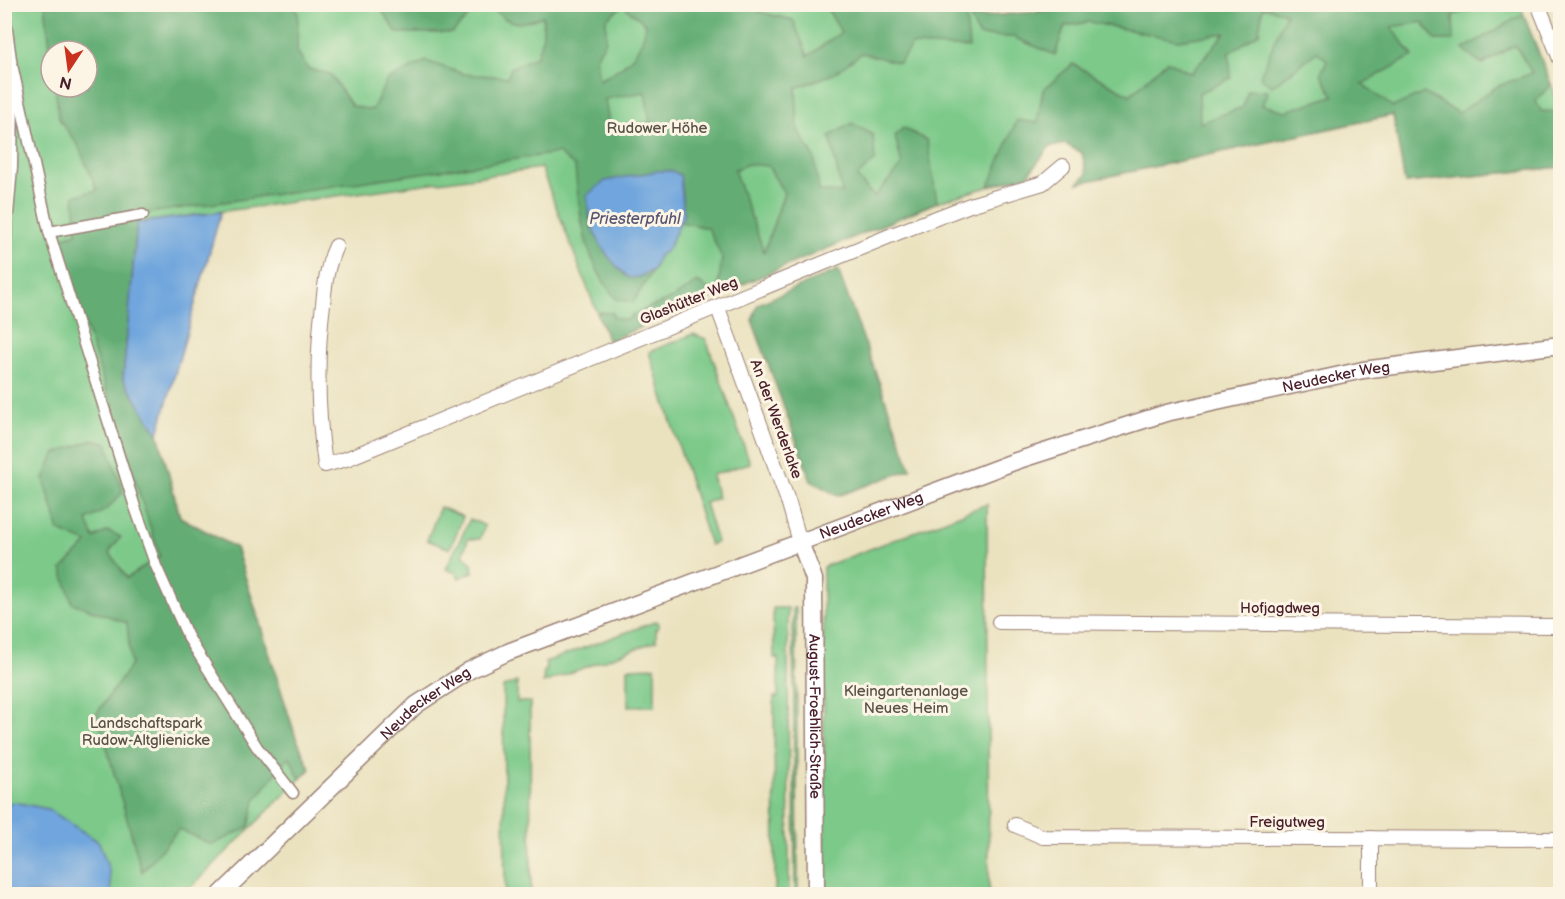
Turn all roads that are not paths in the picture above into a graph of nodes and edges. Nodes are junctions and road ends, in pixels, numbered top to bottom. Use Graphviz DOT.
graph roads {
  1 [pos="1538,4"];
  2 [pos="4,8"];
  3 [pos="1560,59"];
  4 [pos="13,69"];
  5 [pos="1063,166"];
  6 [pos="143,215"];
  7 [pos="49,232"];
  8 [pos="336,246"];
  9 [pos="4,262"];
  10 [pos="718,308"];
  11 [pos="1560,345"];
  12 [pos="800,542"];
  13 [pos="999,622"];
  14 [pos="1560,626"];
  15 [pos="293,793"];
  16 [pos="1015,825"];
  17 [pos="1371,838"];
  18 [pos="1560,839"];
  19 [pos="221,894"];
  20 [pos="816,894"];
  21 [pos="1371,894"];
  1 -- 3 [label="street"];
  2 -- 4 [label="street"];
  4 -- 7 [label="street"];
  4 -- 9 [label="street"];
  5 -- 10 [label="street, Glashütter Weg"];
  6 -- 7 [label="street"];
  7 -- 15 [label="street"];
  8 -- 10 [label="street, Glashütter Weg"];
  10 -- 12 [label="street, An der Werderlake"];
  11 -- 12 [label="street, Neudecker Weg"];
  12 -- 19 [label="street, Neudecker Weg"];
  12 -- 20 [label="street, August-Froehlich-Straße"];
  13 -- 14 [label="street, Hofjagdweg"];
  16 -- 17 [label="street, Freigutweg"];
  17 -- 18 [label="street, Freigutweg"];
  17 -- 21 [label="street"];
}
